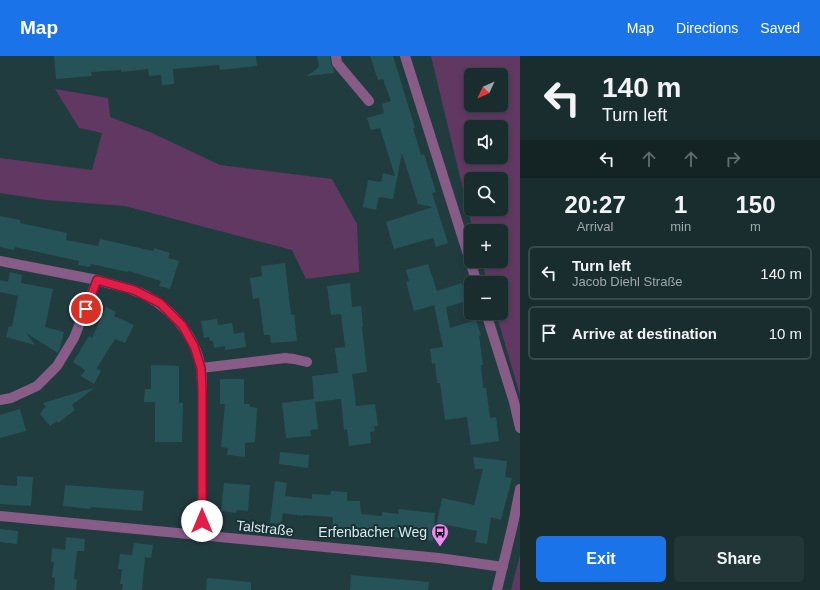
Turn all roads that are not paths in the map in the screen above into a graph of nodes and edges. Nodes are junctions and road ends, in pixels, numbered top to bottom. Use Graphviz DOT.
graph roads {
  1 [pos="336,56"];
  2 [pos="405,56"];
  3 [pos="369,101"];
  4 [pos="0,260"];
  5 [pos="475,276"];
  6 [pos="97,280"];
  7 [pos="488,320"];
  8 [pos="307,362"];
  9 [pos="201,368"];
  10 [pos="0,400"];
  11 [pos="520,428"];
  12 [pos="520,488"];
  13 [pos="0,516"];
  14 [pos="202,535"];
  15 [pos="503,567"];
  16 [pos="497,590"];
  1 -- 3 [label="street"];
  2 -- 5 [label="street"];
  4 -- 6 [label="street"];
  6 -- 9 [label="street"];
  6 -- 10 [label="street"];
  7 -- 11 [label="street"];
  8 -- 9 [label="street"];
  9 -- 14 [label="street"];
  12 -- 15 [label="street"];
  13 -- 14 [label="street, Talstraße"];
  14 -- 15 [label="street, Talstraße"];
  15 -- 16 [label="street"];
}
